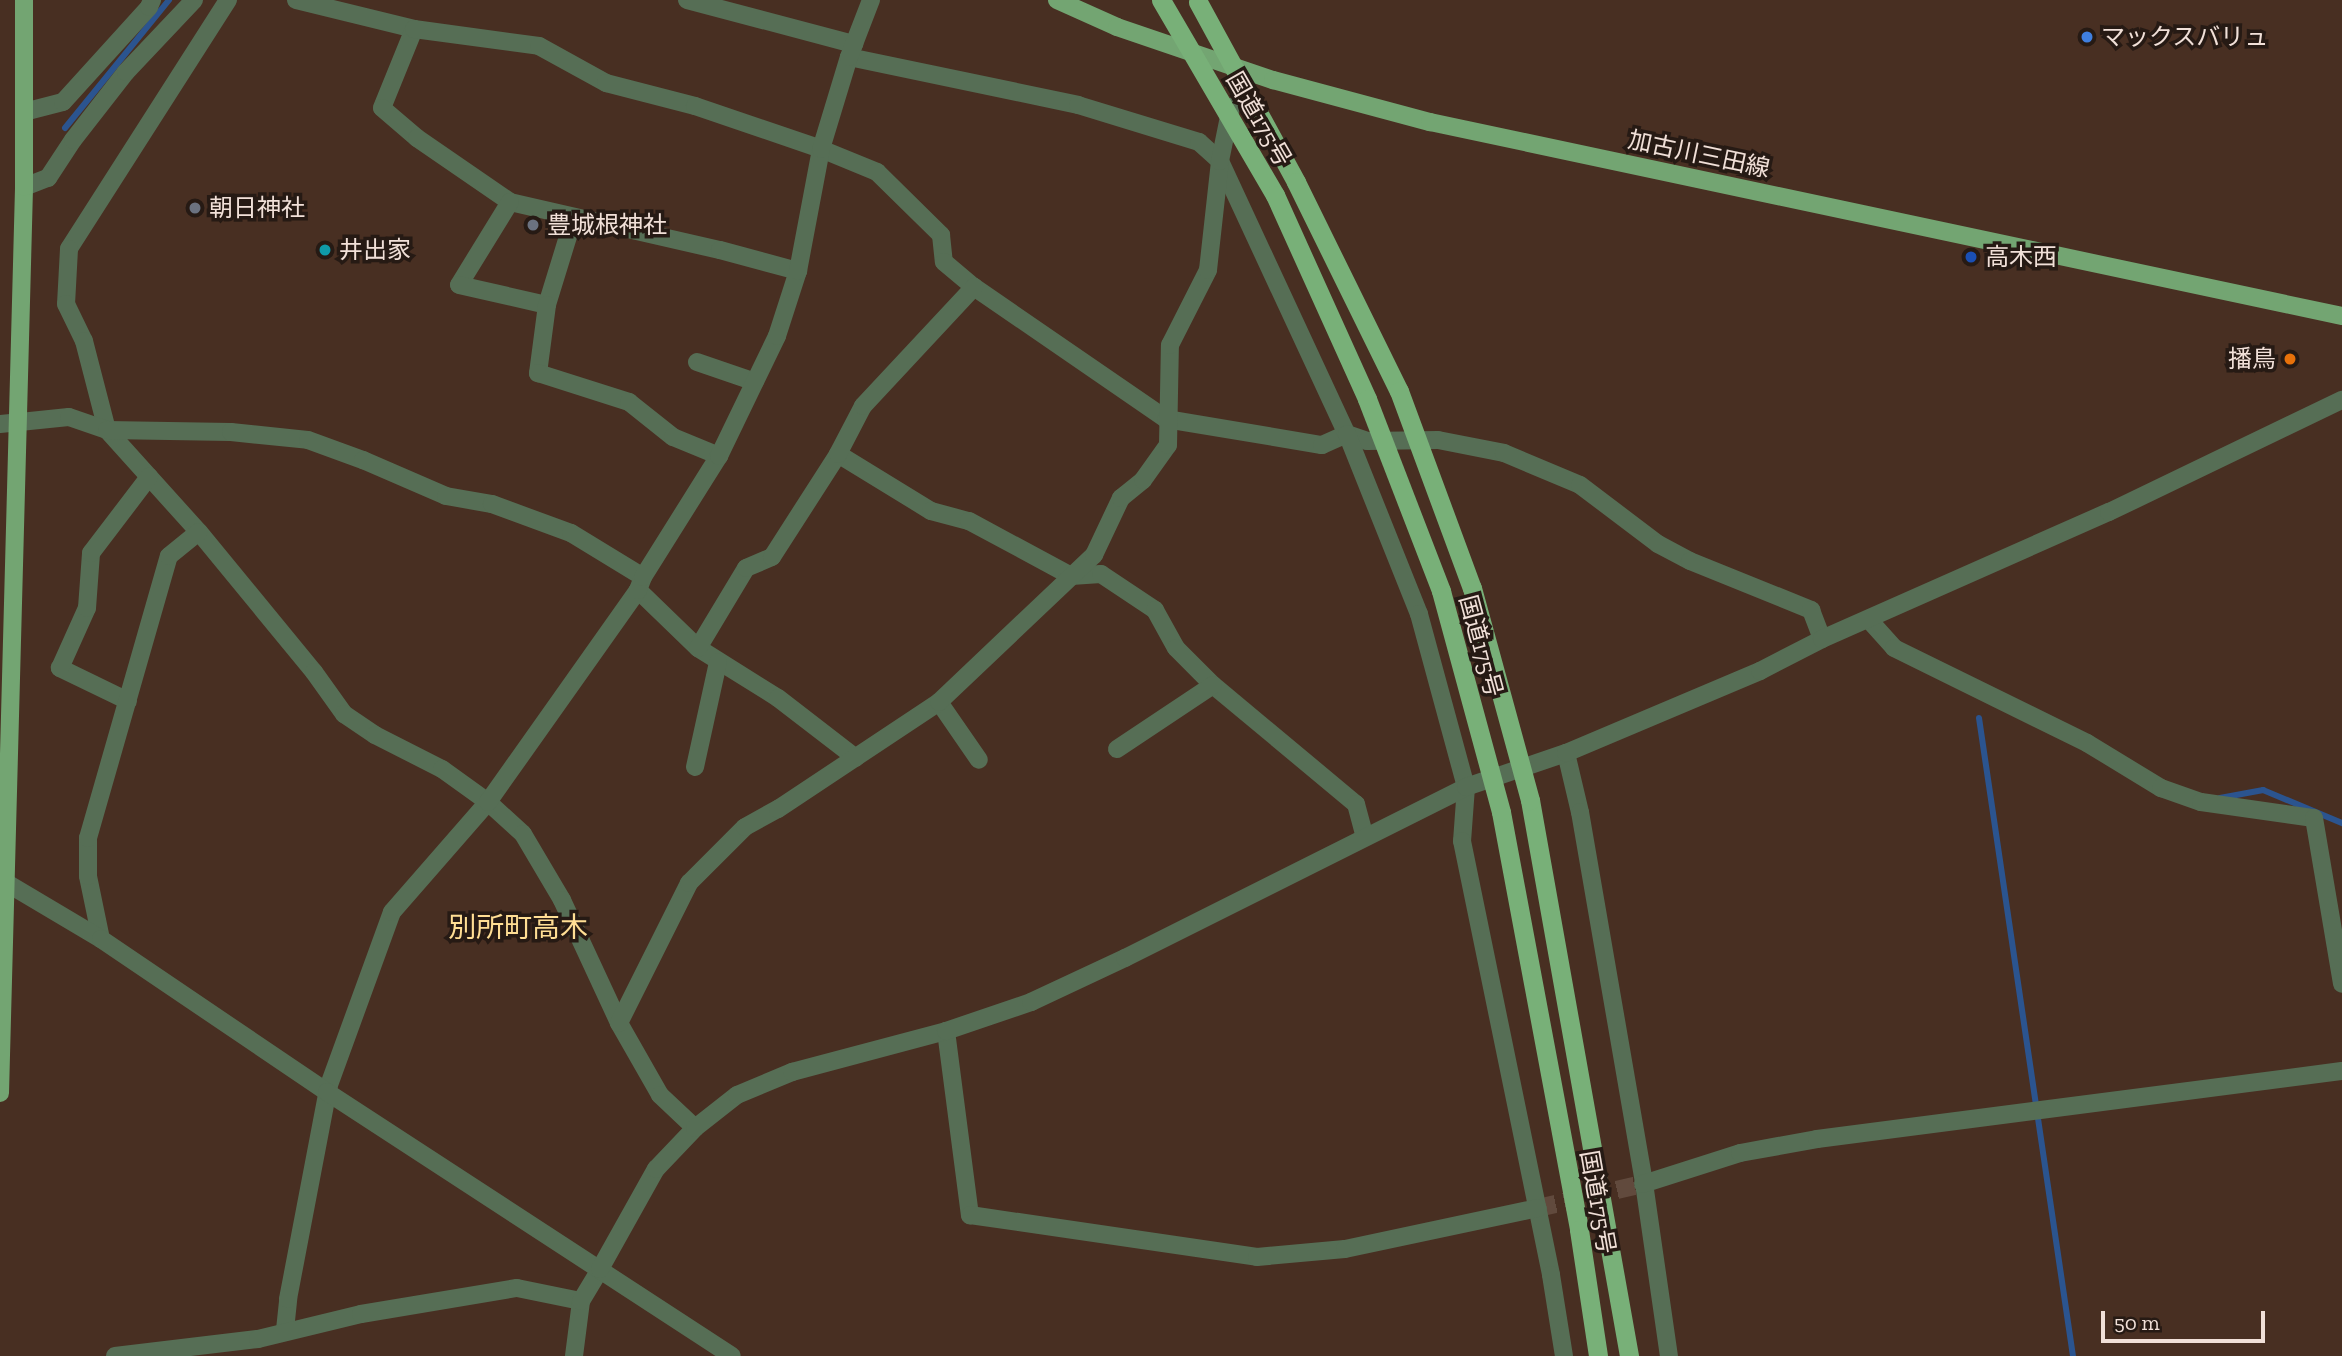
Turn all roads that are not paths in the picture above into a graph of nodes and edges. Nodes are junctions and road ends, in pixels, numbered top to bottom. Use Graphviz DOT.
graph roads {
  1 [pos="24,0"];
  2 [pos="152,0"];
  3 [pos="194,0"];
  4 [pos="228,0"];
  5 [pos="296,0"];
  6 [pos="687,0"];
  7 [pos="871,0"];
  8 [pos="1057,0"];
  9 [pos="1161,0"];
  10 [pos="1198,1"];
  11 [pos="414,29"];
  12 [pos="851,51"];
  13 [pos="1232,104"];
  14 [pos="23,111"];
  15 [pos="821,149"];
  16 [pos="1220,162"];
  17 [pos="24,187"];
  18 [pos="510,202"];
  19 [pos="574,217"];
  20 [pos="799,271"];
  21 [pos="974,287"];
  22 [pos="547,305"];
  23 [pos="2342,316"];
  24 [pos="696,362"];
  25 [pos="755,382"];
  26 [pos="2342,400"];
  27 [pos="1166,419"];
  28 [pos="8,422"];
  29 [pos="107,429"];
  30 [pos="1347,434"];
  31 [pos="838,454"];
  32 [pos="719,456"];
  33 [pos="149,477"];
  34 [pos="199,532"];
  35 [pos="1071,576"];
  36 [pos="641,583"];
  37 [pos="1870,621"];
  38 [pos="1822,639"];
  39 [pos="698,648"];
  40 [pos="718,662"];
  41 [pos="1213,685"];
  42 [pos="128,701"];
  43 [pos="939,702"];
  44 [pos="1117,749"];
  45 [pos="1566,753"];
  46 [pos="856,758"];
  47 [pos="979,760"];
  48 [pos="695,767"];
  49 [pos="1466,787"];
  50 [pos="488,802"];
  51 [pos="1365,837"];
  52 [pos="2,880"];
  53 [pos="101,939"];
  54 [pos="2342,984"];
  55 [pos="619,1023"];
  56 [pos="946,1031"];
  57 [pos="2342,1071"];
  58 [pos="327,1091"];
  59 [pos="0,1093"];
  60 [pos="695,1128"];
  61 [pos="1644,1184"];
  62 [pos="1538,1208"];
  63 [pos="600,1269"];
  64 [pos="581,1301"];
  65 [pos="285,1330"];
  66 [pos="115,1356"];
  67 [pos="574,1356"];
  68 [pos="732,1356"];
  69 [pos="1564,1356"];
  70 [pos="1598,1356"];
  71 [pos="1629,1356"];
  72 [pos="1669,1356"];
  1 -- 14 [label="main road"];
  2 -- 14 [label="street"];
  3 -- 17 [label="street"];
  4 -- 29 [label="street"];
  5 -- 11 [label="street"];
  6 -- 12 [label="street"];
  7 -- 12 [label="street"];
  8 -- 23 [label="main road, 加古川三田線"];
  9 -- 70 [label="highway, 国道175号, bridge"];
  10 -- 71 [label="highway, 国道175号, bridge"];
  11 -- 15 [label="street"];
  11 -- 18 [label="street"];
  12 -- 15 [label="street"];
  12 -- 16 [label="street"];
  13 -- 16 [label="street"];
  14 -- 17 [label="main road"];
  15 -- 20 [label="street"];
  15 -- 21 [label="street"];
  16 -- 27 [label="street"];
  16 -- 30 [label="street"];
  17 -- 28 [label="main road"];
  18 -- 19 [label="street"];
  18 -- 22 [label="street"];
  19 -- 20 [label="street"];
  19 -- 22 [label="street"];
  20 -- 25 [label="street"];
  21 -- 27 [label="street"];
  21 -- 31 [label="street"];
  22 -- 32 [label="street"];
  24 -- 25 [label="street"];
  25 -- 32 [label="street"];
  26 -- 37 [label="street"];
  27 -- 30 [label="street"];
  27 -- 35 [label="street"];
  28 -- 29 [label="street"];
  28 -- 52 [label="main road"];
  29 -- 33 [label="street"];
  29 -- 36 [label="street"];
  30 -- 38 [label="street"];
  30 -- 49 [label="street"];
  31 -- 35 [label="street"];
  31 -- 39 [label="street"];
  32 -- 36 [label="street"];
  33 -- 34 [label="street"];
  33 -- 42 [label="street"];
  34 -- 42 [label="street"];
  34 -- 50 [label="street"];
  35 -- 41 [label="street"];
  35 -- 43 [label="street"];
  36 -- 39 [label="street"];
  36 -- 50 [label="street"];
  37 -- 38 [label="street"];
  37 -- 54 [label="street"];
  38 -- 45 [label="street"];
  39 -- 40 [label="street"];
  40 -- 46 [label="street"];
  40 -- 48 [label="street"];
  41 -- 44 [label="street"];
  41 -- 51 [label="street"];
  42 -- 53 [label="street"];
  43 -- 46 [label="street"];
  43 -- 47 [label="street"];
  45 -- 49 [label="street"];
  45 -- 61 [label="street"];
  46 -- 55 [label="street"];
  49 -- 51 [label="street"];
  49 -- 62 [label="street"];
  50 -- 55 [label="street"];
  50 -- 58 [label="street"];
  51 -- 56 [label="street"];
  52 -- 53 [label="street"];
  52 -- 59 [label="main road"];
  53 -- 58 [label="street"];
  55 -- 60 [label="street"];
  56 -- 60 [label="street"];
  56 -- 62 [label="street"];
  57 -- 61 [label="street"];
  58 -- 63 [label="street"];
  58 -- 65 [label="street"];
  60 -- 63 [label="street"];
  61 -- 72 [label="street"];
  62 -- 69 [label="street"];
  63 -- 64 [label="street"];
  63 -- 68 [label="street"];
  64 -- 65 [label="street"];
  64 -- 67 [label="street"];
  65 -- 66 [label="street"];
}
